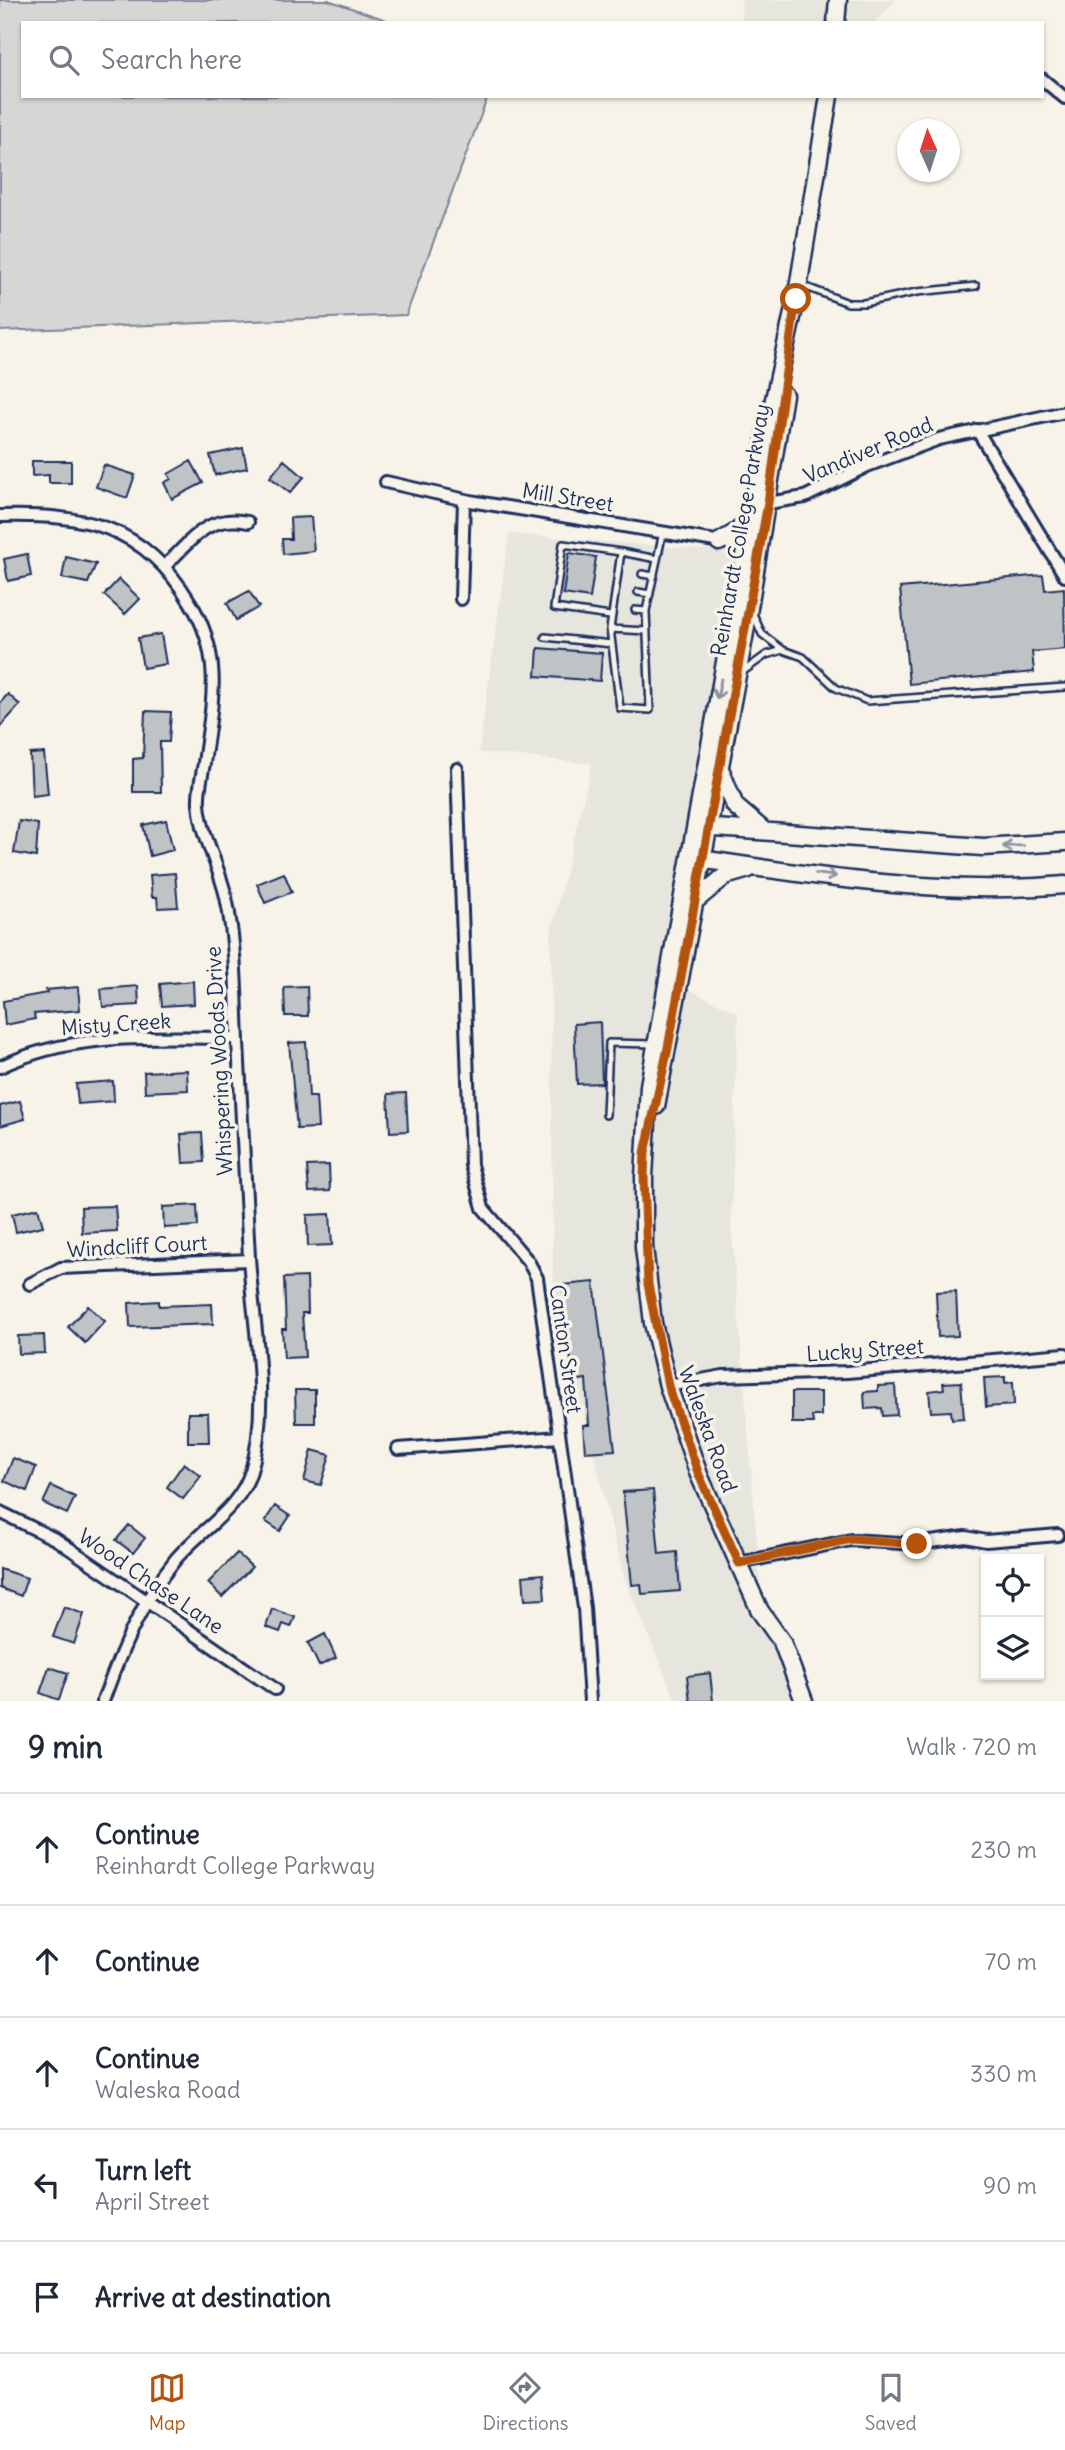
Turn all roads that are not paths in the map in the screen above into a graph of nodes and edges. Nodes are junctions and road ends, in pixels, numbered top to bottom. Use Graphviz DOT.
graph roads {
  1 [pos="827,0"];
  2 [pos="838,0"];
  3 [pos="837,20"];
  4 [pos="1044,81"];
  5 [pos="829,98"];
  6 [pos="1065,99"];
  7 [pos="976,286"];
  8 [pos="797,292"];
  9 [pos="1065,412"];
  10 [pos="977,430"];
  11 [pos="386,482"];
  12 [pos="464,500"];
  13 [pos="768,503"];
  14 [pos="752,515"];
  15 [pos="0,516"];
  16 [pos="248,522"];
  17 [pos="663,532"];
  18 [pos="719,542"];
  19 [pos="746,546"];
  20 [pos="621,552"];
  21 [pos="657,559"];
  22 [pos="164,567"];
  23 [pos="618,569"];
  24 [pos="625,571"];
  25 [pos="642,574"];
  26 [pos="654,576"];
  27 [pos="1065,576"];
  28 [pos="615,589"];
  29 [pos="622,590"];
  30 [pos="638,592"];
  31 [pos="650,594"];
  32 [pos="461,600"];
  33 [pos="743,600"];
  34 [pos="612,606"];
  35 [pos="620,608"];
  36 [pos="635,610"];
  37 [pos="646,611"];
  38 [pos="610,616"];
  39 [pos="610,629"];
  40 [pos="647,631"];
  41 [pos="545,637"];
  42 [pos="612,644"];
  43 [pos="783,650"];
  44 [pos="737,677"];
  45 [pos="1065,687"];
  46 [pos="720,766"];
  47 [pos="457,769"];
  48 [pos="701,827"];
  49 [pos="762,830"];
  50 [pos="1065,842"];
  51 [pos="696,858"];
  52 [pos="758,866"];
  53 [pos="1065,885"];
  54 [pos="695,901"];
  55 [pos="238,1038"];
  56 [pos="656,1044"];
  57 [pos="0,1067"];
  58 [pos="606,1115"];
  59 [pos="645,1153"];
  60 [pos="249,1260"];
  61 [pos="30,1284"];
  62 [pos="1065,1354"];
  63 [pos="668,1386"];
  64 [pos="559,1437"];
  65 [pos="398,1449"];
  66 [pos="0,1513"];
  67 [pos="1058,1535"];
  68 [pos="739,1563"];
  69 [pos="147,1600"];
  70 [pos="275,1689"];
  71 [pos="103,1701"];
  72 [pos="590,1701"];
  73 [pos="804,1701"];
  1 -- 3 [label="street"];
  2 -- 3 [label="main road"];
  4 -- 6 [label="street"];
  5 -- 8 [label="main road, Reinhardt College Parkway"];
  7 -- 8 [label="lane"];
  8 -- 13 [label="main road, Reinhardt College Parkway"];
  8 -- 14 [label="main road, Reinhardt College Parkway"];
  9 -- 10 [label="street, Vandiver Road"];
  10 -- 13 [label="street, Vandiver Road"];
  10 -- 27 [label="street"];
  11 -- 12 [label="street, Mill Street"];
  12 -- 17 [label="street, Mill Street"];
  12 -- 32 [label="street"];
  13 -- 33 [label="main road, Reinhardt College Parkway"];
  14 -- 18 [label="main road"];
  14 -- 19 [label="main road, Reinhardt College Parkway"];
  15 -- 22 [label="street, Whispering Woods Drive"];
  16 -- 22 [label="street"];
  17 -- 18 [label="street, Mill Street"];
  17 -- 21 [label="lane"];
  18 -- 19 [label="street, Mill Street"];
  19 -- 33 [label="main road, Reinhardt College Parkway"];
  20 -- 21 [label="lane"];
  20 -- 23 [label="lane"];
  20 -- 38 [label="lane"];
  21 -- 26 [label="lane"];
  22 -- 55 [label="street, Whispering Woods Drive"];
  23 -- 24 [label="lane"];
  23 -- 28 [label="lane"];
  25 -- 26 [label="lane"];
  26 -- 31 [label="lane"];
  28 -- 29 [label="lane"];
  28 -- 34 [label="lane"];
  30 -- 31 [label="lane"];
  31 -- 37 [label="lane"];
  33 -- 43 [label="lane"];
  33 -- 44 [label="main road, Reinhardt College Parkway"];
  33 -- 48 [label="main road, one-way"];
  34 -- 35 [label="lane"];
  34 -- 38 [label="lane"];
  36 -- 37 [label="lane"];
  37 -- 40 [label="lane"];
  38 -- 39 [label="lane"];
  39 -- 40 [label="lane"];
  39 -- 42 [label="lane"];
  40 -- 42 [label="lane"];
  41 -- 42 [label="lane"];
  43 -- 44 [label="lane"];
  43 -- 45 [label="lane"];
  44 -- 46 [label="main road, Reinhardt College Parkway"];
  46 -- 48 [label="main road, Reinhardt College Parkway"];
  46 -- 49 [label="main road"];
  47 -- 64 [label="street, Canton Street"];
  48 -- 49 [label="main road"];
  48 -- 51 [label="main road"];
  50 -- 49 [label="main road, one-way"];
  51 -- 52 [label="main road"];
  51 -- 54 [label="main road, Waleska Road"];
  51 -- 56 [label="main road, Waleska Road"];
  52 -- 53 [label="main road, one-way"];
  52 -- 54 [label="main road"];
  54 -- 59 [label="main road, Waleska Road"];
  55 -- 57 [label="street, Misty Creek"];
  55 -- 60 [label="street, Whispering Woods Drive"];
  56 -- 58 [label="lane"];
  56 -- 59 [label="main road, Waleska Road"];
  59 -- 63 [label="main road, Waleska Road"];
  60 -- 61 [label="street, Windcliff Court"];
  60 -- 69 [label="street, Whispering Woods Drive"];
  62 -- 63 [label="street, Lucky Street"];
  63 -- 68 [label="main road, Waleska Road"];
  64 -- 65 [label="street"];
  64 -- 72 [label="street, Canton Street"];
  66 -- 69 [label="street, Wood Chase Lane"];
  67 -- 68 [label="street"];
  68 -- 73 [label="main road, Waleska Road"];
  69 -- 70 [label="street, Wood Chase Lane"];
  69 -- 71 [label="street, Whispering Woods Drive"];
}
